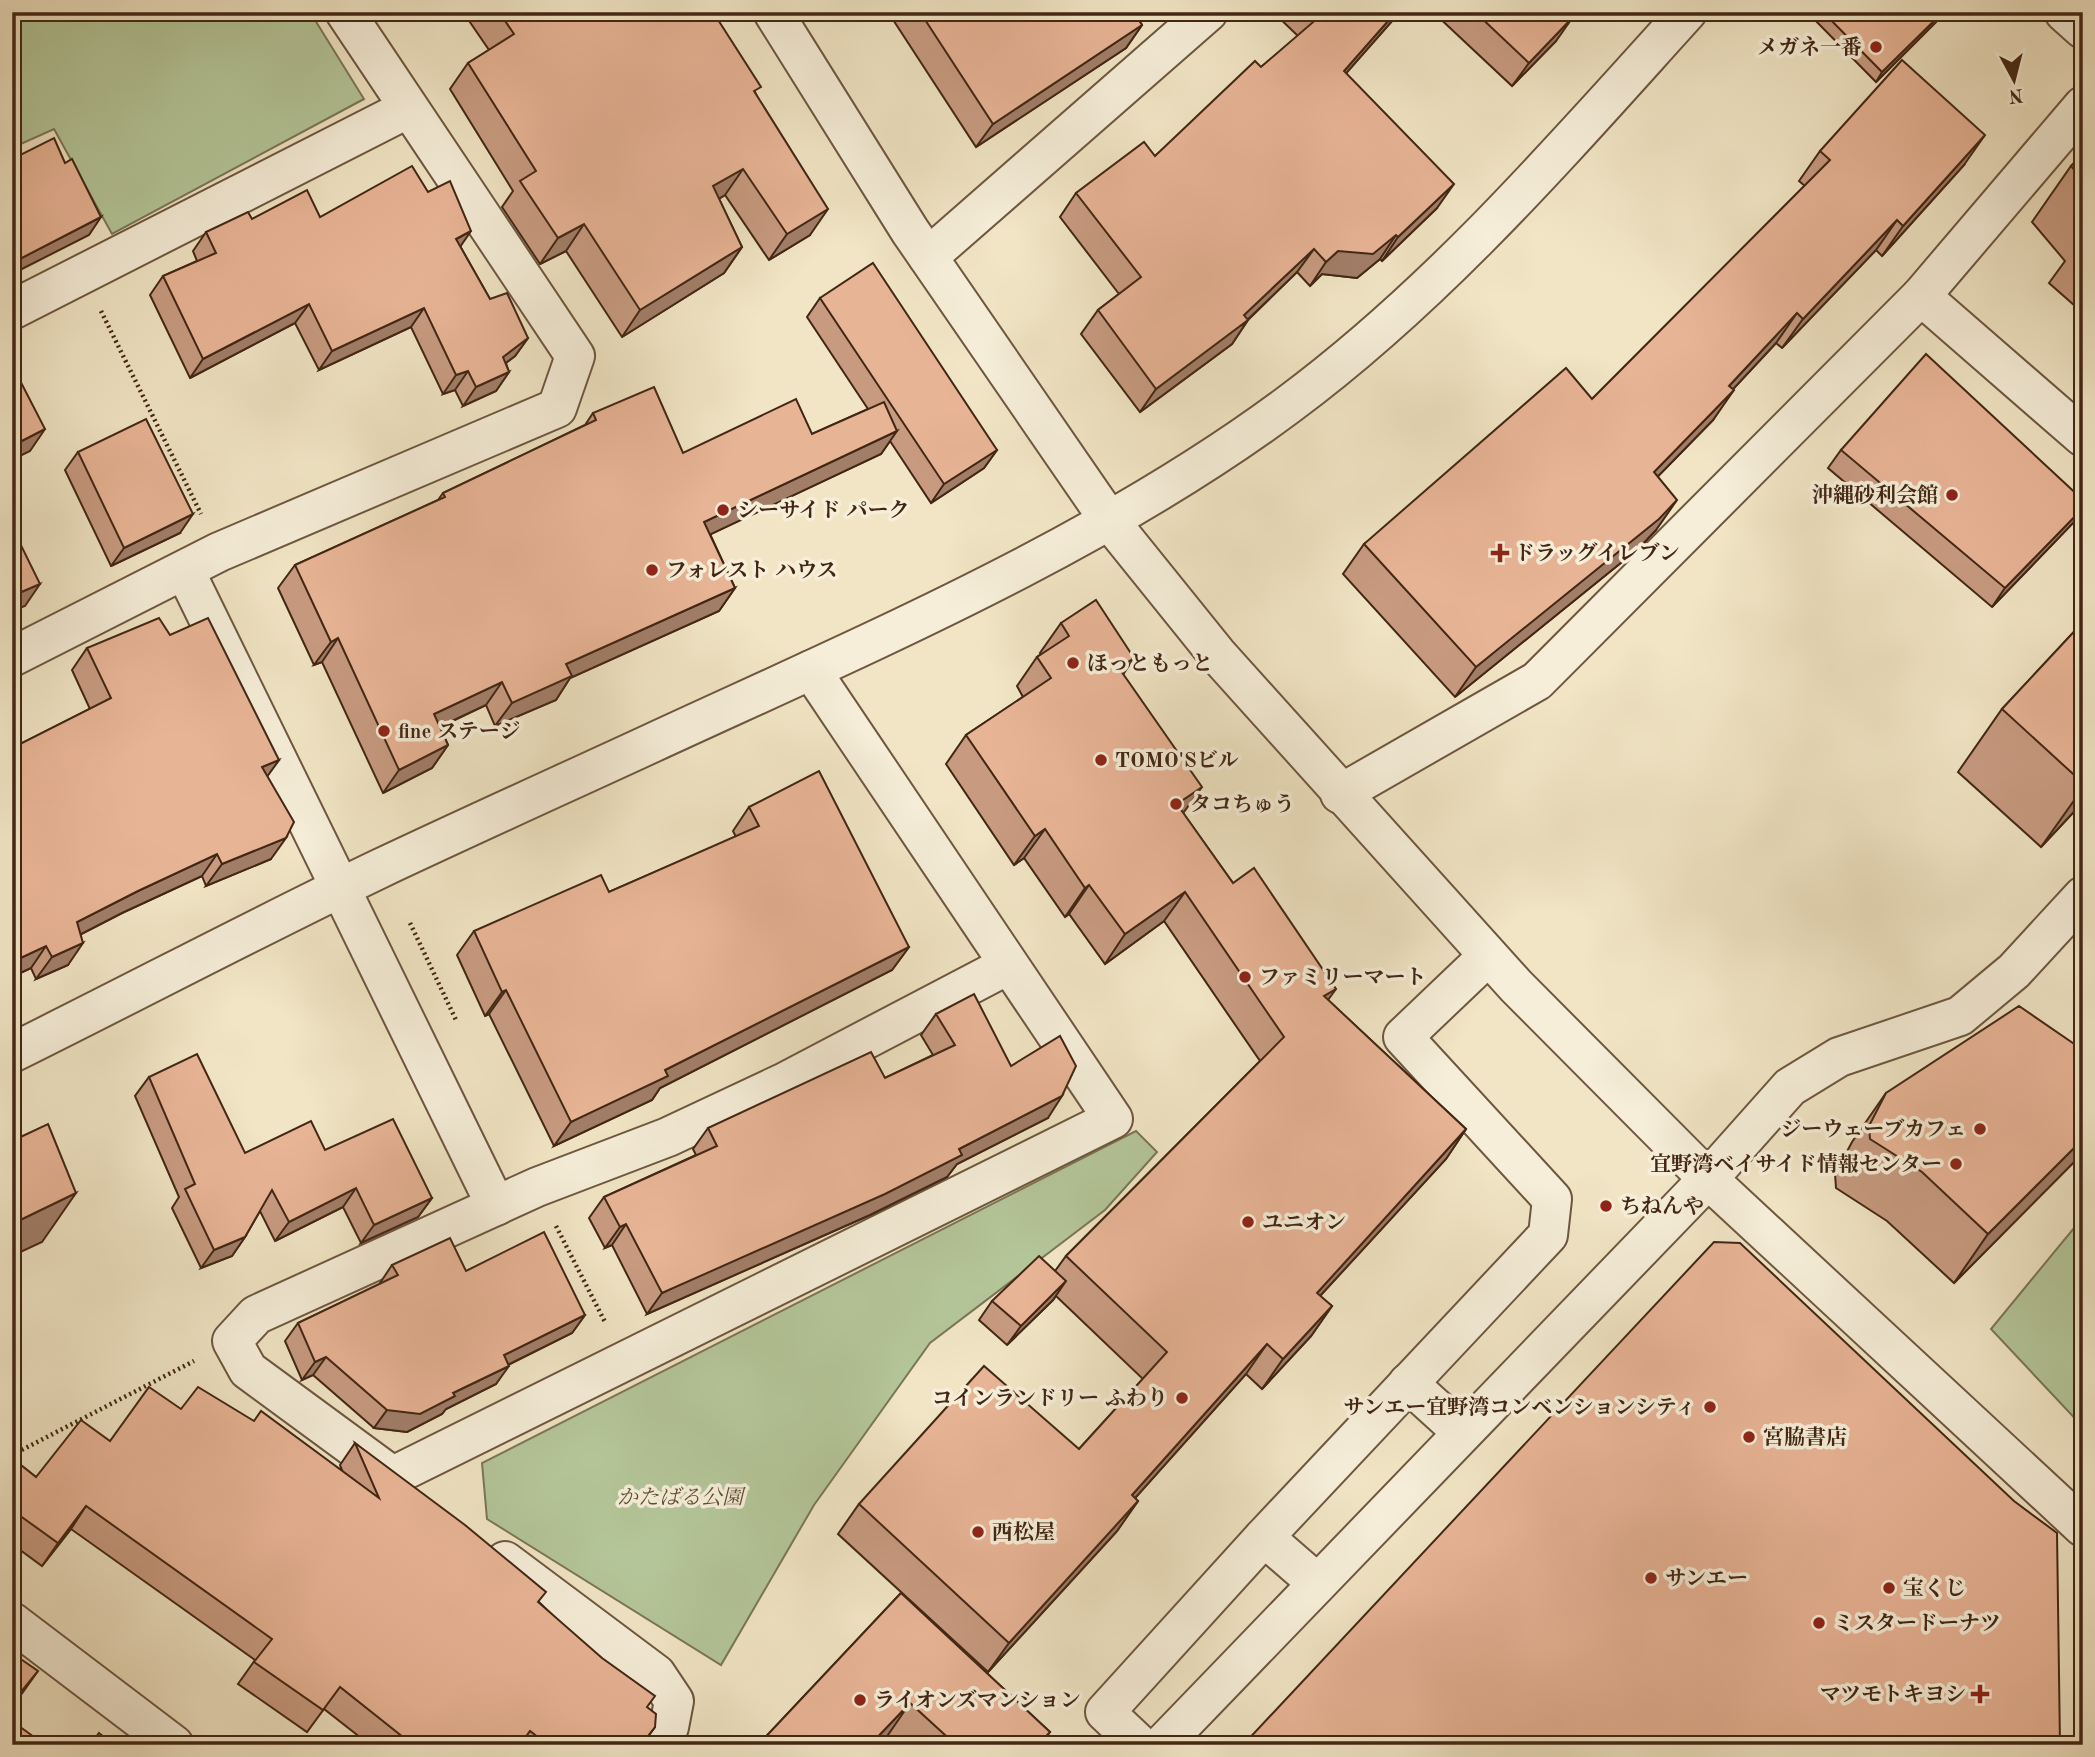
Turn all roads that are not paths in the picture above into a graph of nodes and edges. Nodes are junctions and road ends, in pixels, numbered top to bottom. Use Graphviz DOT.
graph roads {
  1 [pos="345,12"];
  2 [pos="774,12"];
  3 [pos="1208,12"];
  4 [pos="1687,12"];
  5 [pos="2064,12"];
  6 [pos="2083,29"];
  7 [pos="2083,106"];
  8 [pos="407,109"];
  9 [pos="928,257"];
  10 [pos="1921,296"];
  11 [pos="12,310"];
  12 [pos="2083,437"];
  13 [pos="1109,520"];
  14 [pos="185,571"];
  15 [pos="12,657"];
  16 [pos="811,670"];
  17 [pos="1340,794"];
  18 [pos="341,888"];
  19 [pos="2083,896"];
  20 [pos="1488,956"];
  21 [pos="1008,965"];
  22 [pos="12,1053"];
  23 [pos="1708,1179"];
  24 [pos="496,1206"];
  25 [pos="1408,1383"];
  26 [pos="1462,1432"];
  27 [pos="393,1476"];
  28 [pos="423,1499"];
  29 [pos="2083,1527"];
  30 [pos="1264,1537"];
  31 [pos="474,1538"];
  32 [pos="1317,1583"];
  33 [pos="12,1622"];
  34 [pos="174,1745"];
  35 [pos="660,1745"];
  36 [pos="1140,1745"];
  37 [pos="1162,1745"];
  1 -- 8 [label="street"];
  2 -- 9 [label="street"];
  3 -- 9 [label="street"];
  4 -- 13 [label="street"];
  5 -- 6 [label="street"];
  7 -- 10 [label="street"];
  8 -- 11 [label="street"];
  8 -- 14 [label="street"];
  9 -- 13 [label="street"];
  10 -- 12 [label="street"];
  10 -- 17 [label="street"];
  13 -- 16 [label="street"];
  13 -- 17 [label="street"];
  14 -- 15 [label="street"];
  14 -- 18 [label="street"];
  16 -- 18 [label="street"];
  16 -- 21 [label="street"];
  17 -- 20 [label="street"];
  18 -- 22 [label="street"];
  18 -- 24 [label="street"];
  19 -- 23 [label="street"];
  20 -- 23 [label="street"];
  20 -- 25 [label="street"];
  21 -- 24 [label="street"];
  21 -- 27 [label="street"];
  23 -- 26 [label="street"];
  23 -- 29 [label="street"];
  24 -- 27 [label="street"];
  25 -- 26 [label="street"];
  25 -- 30 [label="street"];
  26 -- 32 [label="street"];
  27 -- 28 [label="street"];
  30 -- 32 [label="street"];
  30 -- 36 [label="street"];
  31 -- 35 [label="street"];
  32 -- 37 [label="street"];
  33 -- 34 [label="street"];
}
